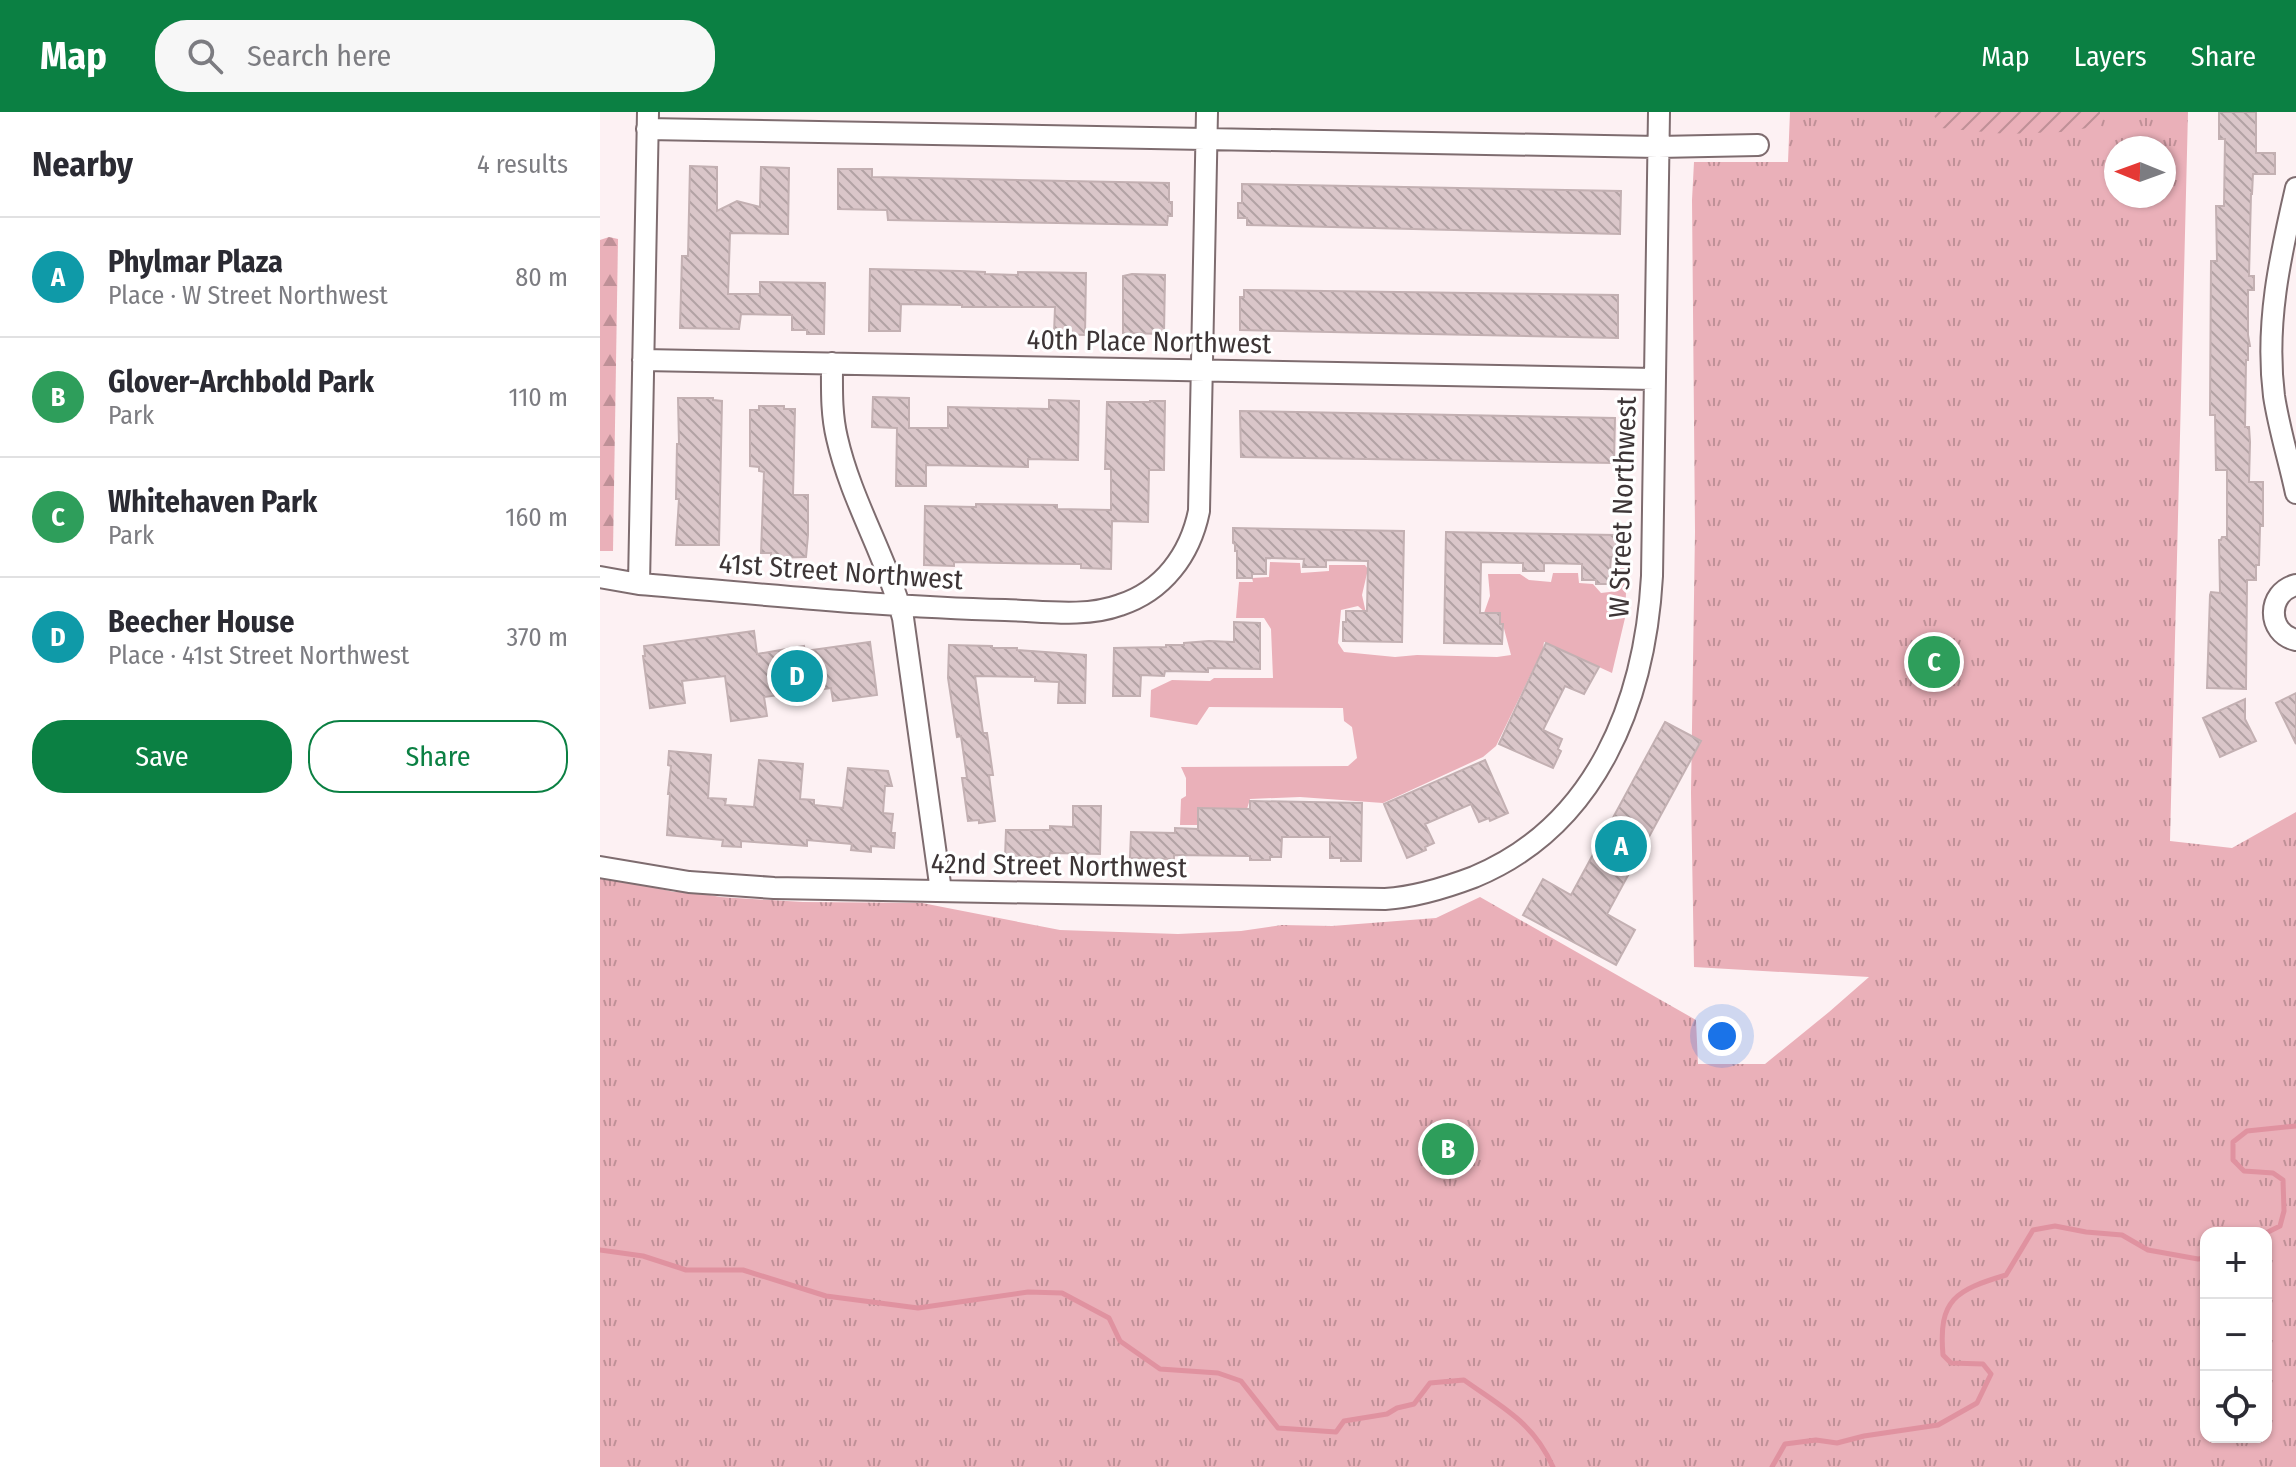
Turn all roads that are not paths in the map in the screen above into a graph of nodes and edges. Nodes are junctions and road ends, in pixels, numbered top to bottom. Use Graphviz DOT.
graph roads {
  1 [pos="1207,112"];
  2 [pos="1659,112"];
  3 [pos="648,121"];
  4 [pos="1207,139"];
  5 [pos="1758,145"];
  6 [pos="1658,147"];
  7 [pos="2296,188"];
  8 [pos="643,360"];
  9 [pos="832,363"];
  10 [pos="1202,370"];
  11 [pos="1654,379"];
  12 [pos="2296,493"];
  13 [pos="600,577"];
  14 [pos="639,584"];
  15 [pos="2296,585"];
  16 [pos="899,607"];
  17 [pos="2296,640"];
  18 [pos="1511,859"];
  19 [pos="600,867"];
  20 [pos="941,891"];
  1 -- 4 [label="street, 41st Street Northwest"];
  2 -- 6 [label="street, W Street Northwest"];
  3 -- 4 [label="street"];
  3 -- 8 [label="street"];
  4 -- 6 [label="street"];
  4 -- 10 [label="street, 41st Street Northwest"];
  5 -- 6 [label="street"];
  6 -- 11 [label="street, W Street Northwest"];
  7 -- 12 [label="street"];
  8 -- 9 [label="street, 40th Place Northwest"];
  8 -- 14 [label="street"];
  9 -- 10 [label="street, 40th Place Northwest"];
  9 -- 16 [label="street"];
  10 -- 11 [label="street, 40th Place Northwest"];
  10 -- 16 [label="street, 41st Street Northwest"];
  11 -- 18 [label="street, W Street Northwest"];
  13 -- 14 [label="street, 41st Street Northwest"];
  14 -- 16 [label="street, 41st Street Northwest"];
  15 -- 17 [label="street"];
  16 -- 20 [label="street"];
  18 -- 20 [label="street, 42nd Street Northwest"];
  19 -- 20 [label="street, 42nd Street Northwest"];
}
